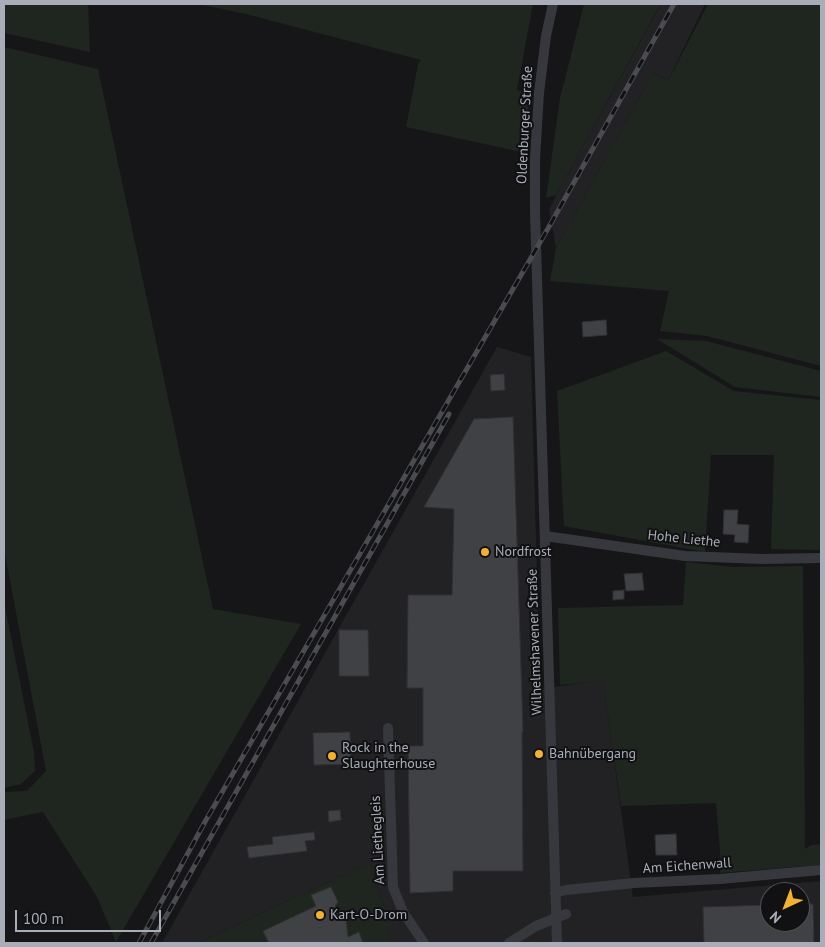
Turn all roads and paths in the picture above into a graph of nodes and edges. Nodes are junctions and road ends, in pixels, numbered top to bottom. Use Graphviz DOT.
graph roads {
  1 [pos="553,4"];
  2 [pos="536,250"];
  3 [pos="545,536"];
  4 [pos="821,558"];
  5 [pos="388,728"];
  6 [pos="821,870"];
  7 [pos="555,893"];
  8 [pos="566,914"];
  9 [pos="556,918"];
  10 [pos="424,943"];
  11 [pos="509,943"];
  12 [pos="557,943"];
  1 -- 2 [label="street, Oldenburger Straße"];
  2 -- 3 [label="street, Wilhelmshavener Straße"];
  3 -- 4 [label="street, Hohe Liethe"];
  3 -- 7 [label="street, Wilhelmshavener Straße"];
  5 -- 10 [label="street, Am Liethegleis"];
  6 -- 7 [label="street, Am Eichenwall"];
  7 -- 9 [label="street, Wilhelmshavener Straße"];
  8 -- 9 [label="street"];
  9 -- 11 [label="street"];
  9 -- 12 [label="street, Wilhelmshavener Straße"];
}
